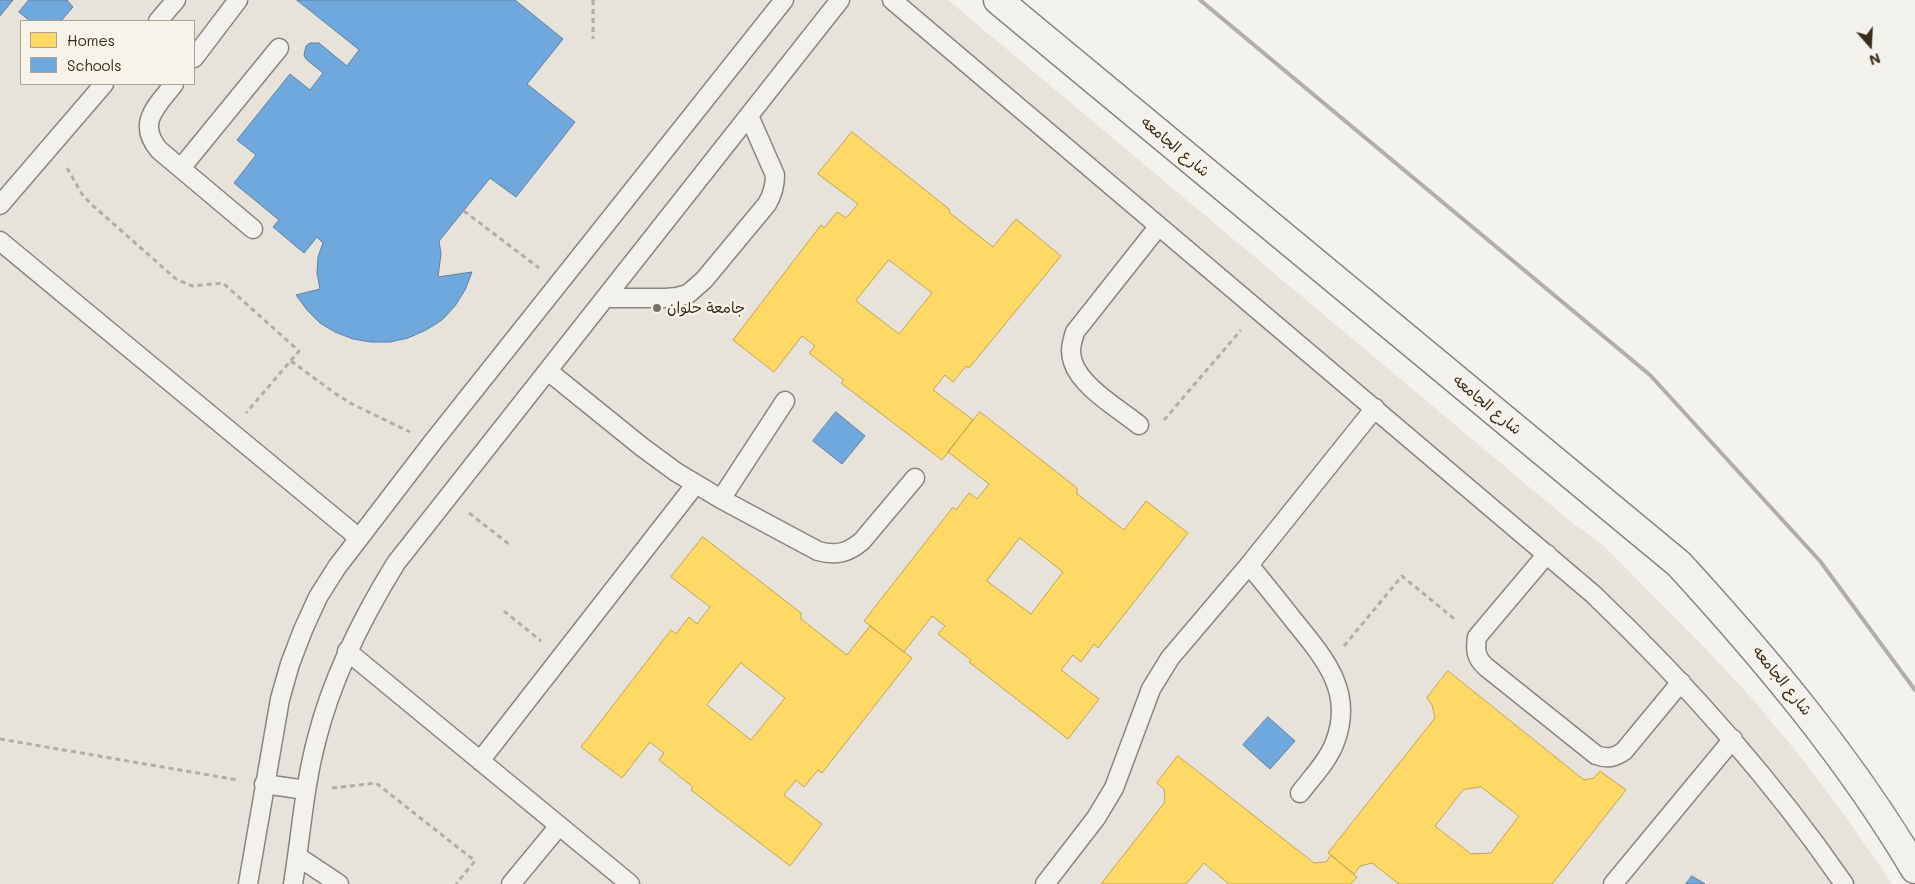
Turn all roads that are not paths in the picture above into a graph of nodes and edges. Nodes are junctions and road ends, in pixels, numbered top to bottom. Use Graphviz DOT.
graph roads {
  1 [pos="176,0"];
  2 [pos="238,0"];
  3 [pos="784,0"];
  4 [pos="840,0"];
  5 [pos="892,0"];
  6 [pos="998,0"];
  7 [pos="159,20"];
  8 [pos="279,48"];
  9 [pos="195,57"];
  10 [pos="103,85"];
  11 [pos="173,85"];
  12 [pos="749,116"];
  13 [pos="181,168"];
  14 [pos="0,205"];
  15 [pos="1158,227"];
  16 [pos="253,228"];
  17 [pos="0,241"];
  18 [pos="606,298"];
  19 [pos="548,371"];
  20 [pos="785,401"];
  21 [pos="1375,408"];
  22 [pos="1139,425"];
  23 [pos="915,478"];
  24 [pos="695,484"];
  25 [pos="721,499"];
  26 [pos="359,538"];
  27 [pos="1547,554"];
  28 [pos="1249,565"];
  29 [pos="348,651"];
  30 [pos="1681,682"];
  31 [pos="1733,739"];
  32 [pos="480,761"];
  33 [pos="264,784"];
  34 [pos="306,790"];
  35 [pos="1300,793"];
  36 [pos="559,826"];
  37 [pos="297,856"];
  38 [pos="1915,869"];
  39 [pos="248,884"];
  40 [pos="293,884"];
  41 [pos="339,884"];
  42 [pos="510,884"];
  43 [pos="630,884"];
  44 [pos="1045,884"];
  45 [pos="1612,884"];
  46 [pos="1844,884"];
  1 -- 7 [label="lane"];
  2 -- 9 [label="lane"];
  3 -- 26 [label="lane"];
  4 -- 12 [label="lane"];
  5 -- 15 [label="lane"];
  6 -- 38 [label="street, شارع الجامعه"];
  8 -- 13 [label="lane"];
  10 -- 14 [label="lane"];
  11 -- 13 [label="lane"];
  12 -- 18 [label="lane"];
  12 -- 18 [label="lane"];
  13 -- 16 [label="lane"];
  15 -- 21 [label="lane"];
  15 -- 22 [label="lane"];
  17 -- 26 [label="lane"];
  18 -- 19 [label="lane"];
  19 -- 24 [label="lane"];
  19 -- 29 [label="lane"];
  20 -- 25 [label="lane"];
  21 -- 27 [label="lane"];
  21 -- 28 [label="lane"];
  23 -- 25 [label="lane"];
  24 -- 25 [label="lane"];
  24 -- 32 [label="lane"];
  26 -- 33 [label="lane"];
  27 -- 30 [label="lane"];
  27 -- 30 [label="lane"];
  28 -- 35 [label="lane"];
  28 -- 44 [label="lane"];
  29 -- 32 [label="lane"];
  29 -- 34 [label="lane"];
  30 -- 31 [label="lane"];
  31 -- 45 [label="lane"];
  31 -- 46 [label="lane"];
  32 -- 36 [label="lane"];
  33 -- 34 [label="lane"];
  33 -- 39 [label="lane"];
  34 -- 37 [label="lane"];
  36 -- 42 [label="lane"];
  36 -- 43 [label="lane"];
  37 -- 40 [label="lane"];
  37 -- 41 [label="lane"];
}
